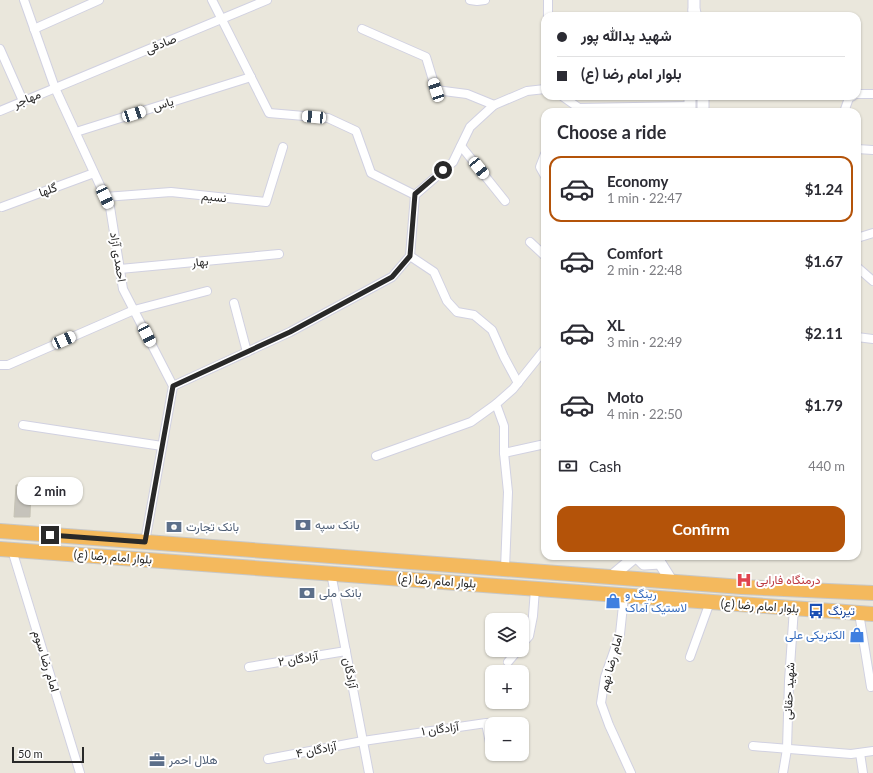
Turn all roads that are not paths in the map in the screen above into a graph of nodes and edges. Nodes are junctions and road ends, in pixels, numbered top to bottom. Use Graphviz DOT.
graph roads {
  1 [pos="24,0"];
  2 [pos="99,0"];
  3 [pos="212,0"];
  4 [pos="267,0"];
  5 [pos="470,0"];
  6 [pos="485,0"];
  7 [pos="548,0"];
  8 [pos="548,12"];
  9 [pos="222,19"];
  10 [pos="34,29"];
  11 [pos="362,29"];
  12 [pos="0,48"];
  13 [pos="251,77"];
  14 [pos="55,88"];
  15 [pos="541,90"];
  16 [pos="861,94"];
  17 [pos="873,94"];
  18 [pos="567,100"];
  19 [pos="22,101"];
  20 [pos="494,105"];
  21 [pos="690,105"];
  22 [pos="577,108"];
  23 [pos="623,108"];
  24 [pos="0,111"];
  25 [pos="76,132"];
  26 [pos="461,146"];
  27 [pos="283,147"];
  28 [pos="861,149"];
  29 [pos="873,150"];
  30 [pos="94,173"];
  31 [pos="415,194"];
  32 [pos="105,197"];
  33 [pos="505,201"];
  34 [pos="2,207"];
  35 [pos="873,233"];
  36 [pos="861,237"];
  37 [pos="530,242"];
  38 [pos="541,252"];
  39 [pos="279,254"];
  40 [pos="410,256"];
  41 [pos="120,270"];
  42 [pos="861,270"];
  43 [pos="873,281"];
  44 [pos="206,291"];
  45 [pos="234,303"];
  46 [pos="134,310"];
  47 [pos="861,337"];
  48 [pos="873,339"];
  49 [pos="247,352"];
  50 [pos="541,354"];
  51 [pos="0,365"];
  52 [pos="518,383"];
  53 [pos="173,386"];
  54 [pos="496,404"];
  55 [pos="23,425"];
  56 [pos="541,445"];
  57 [pos="162,446"];
  58 [pos="504,453"];
  59 [pos="376,456"];
  60 [pos="0,531"];
  61 [pos="145,542"];
  62 [pos="6,549"];
  63 [pos="631,560"];
  64 [pos="640,560"];
  65 [pos="659,560"];
  66 [pos="505,569"];
  67 [pos="331,574"];
  68 [pos="611,577"];
  69 [pos="672,582"];
  70 [pos="535,589"];
  71 [pos="873,593"];
  72 [pos="624,596"];
  73 [pos="710,602"];
  74 [pos="794,608"];
  75 [pos="866,613"];
  76 [pos="529,636"];
  77 [pos="346,651"];
  78 [pos="512,657"];
  79 [pos="690,657"];
  80 [pos="508,662"];
  81 [pos="249,667"];
  82 [pos="872,687"];
  83 [pos="485,723"];
  84 [pos="363,740"];
  85 [pos="753,746"];
  86 [pos="787,749"];
  87 [pos="873,751"];
  88 [pos="860,753"];
  89 [pos="268,759"];
  90 [pos="80,773"];
  91 [pos="370,773"];
  92 [pos="631,773"];
  93 [pos="783,773"];
  94 [pos="863,773"];
  1 -- 10 [label="street, احمدی آزاد"];
  2 -- 10 [label="street"];
  3 -- 9 [label="street"];
  4 -- 9 [label="street, صادقی"];
  5 -- 6 [label="street"];
  7 -- 8 [label="street"];
  9 -- 13 [label="street"];
  9 -- 14 [label="street, صادقی"];
  10 -- 14 [label="street, احمدی آزاد"];
  11 -- 20 [label="street"];
  12 -- 19 [label="street"];
  13 -- 25 [label="street, یاس"];
  13 -- 31 [label="street"];
  14 -- 19 [label="street, مهاجر"];
  14 -- 25 [label="street, احمدی آزاد"];
  15 -- 20 [label="street"];
  16 -- 17 [label="street"];
  18 -- 22 [label="street"];
  19 -- 24 [label="street, مهاجر"];
  20 -- 26 [label="street"];
  21 -- 23 [label="street"];
  25 -- 30 [label="street, احمدی آزاد"];
  26 -- 31 [label="street"];
  26 -- 33 [label="street"];
  27 -- 32 [label="street, نسیم"];
  28 -- 29 [label="street"];
  30 -- 32 [label="street, احمدی آزاد"];
  30 -- 34 [label="street, گلها"];
  31 -- 40 [label="street"];
  32 -- 41 [label="street, احمدی آزاد"];
  35 -- 36 [label="street"];
  37 -- 38 [label="street"];
  39 -- 41 [label="street, بهار"];
  40 -- 49 [label="street"];
  40 -- 52 [label="street"];
  41 -- 46 [label="street, احمدی آزاد"];
  42 -- 43 [label="street"];
  44 -- 46 [label="street"];
  45 -- 49 [label="street"];
  46 -- 51 [label="street"];
  46 -- 53 [label="street, احمدی آزاد"];
  47 -- 48 [label="street"];
  49 -- 53 [label="street"];
  50 -- 52 [label="street"];
  52 -- 54 [label="street"];
  53 -- 57 [label="street"];
  54 -- 58 [label="street"];
  54 -- 59 [label="street"];
  55 -- 57 [label="street"];
  56 -- 58 [label="street"];
  57 -- 61 [label="street"];
  58 -- 66 [label="street"];
  60 -- 61 [label="highway, بلوار امام رضا (ع)"];
  61 -- 66 [label="highway, بلوار امام رضا (ع)"];
  62 -- 67 [label="highway, بلوار امام رضا (ع)"];
  62 -- 90 [label="street, امام رضا سوم"];
  63 -- 68 [label="street"];
  64 -- 65 [label="street"];
  65 -- 69 [label="street"];
  66 -- 68 [label="highway, بلوار امام رضا (ع)"];
  67 -- 70 [label="highway, بلوار امام رضا (ع)"];
  67 -- 77 [label="street, آزادگان"];
  68 -- 69 [label="highway, بلوار امام رضا (ع)"];
  69 -- 71 [label="highway, بلوار امام رضا (ع)"];
  70 -- 72 [label="highway, بلوار امام رضا (ع)"];
  70 -- 76 [label="street"];
  72 -- 73 [label="highway, بلوار امام رضا (ع)"];
  72 -- 92 [label="street, امام رضا نهم"];
  73 -- 74 [label="highway, بلوار امام رضا (ع)"];
  73 -- 79 [label="street"];
  74 -- 75 [label="highway, بلوار امام رضا (ع)"];
  74 -- 86 [label="street, شهید حقانی"];
  75 -- 82 [label="street"];
  77 -- 81 [label="street, آزادگان ۲"];
  77 -- 84 [label="street, آزادگان"];
  78 -- 80 [label="street"];
  83 -- 84 [label="street, آزادگان ۱"];
  84 -- 89 [label="street, آزادگان ۴"];
  84 -- 91 [label="street, آزادگان"];
  85 -- 86 [label="street"];
  86 -- 88 [label="street"];
  86 -- 93 [label="street, شهید حقانی"];
  87 -- 88 [label="street"];
  88 -- 94 [label="street"];
}
